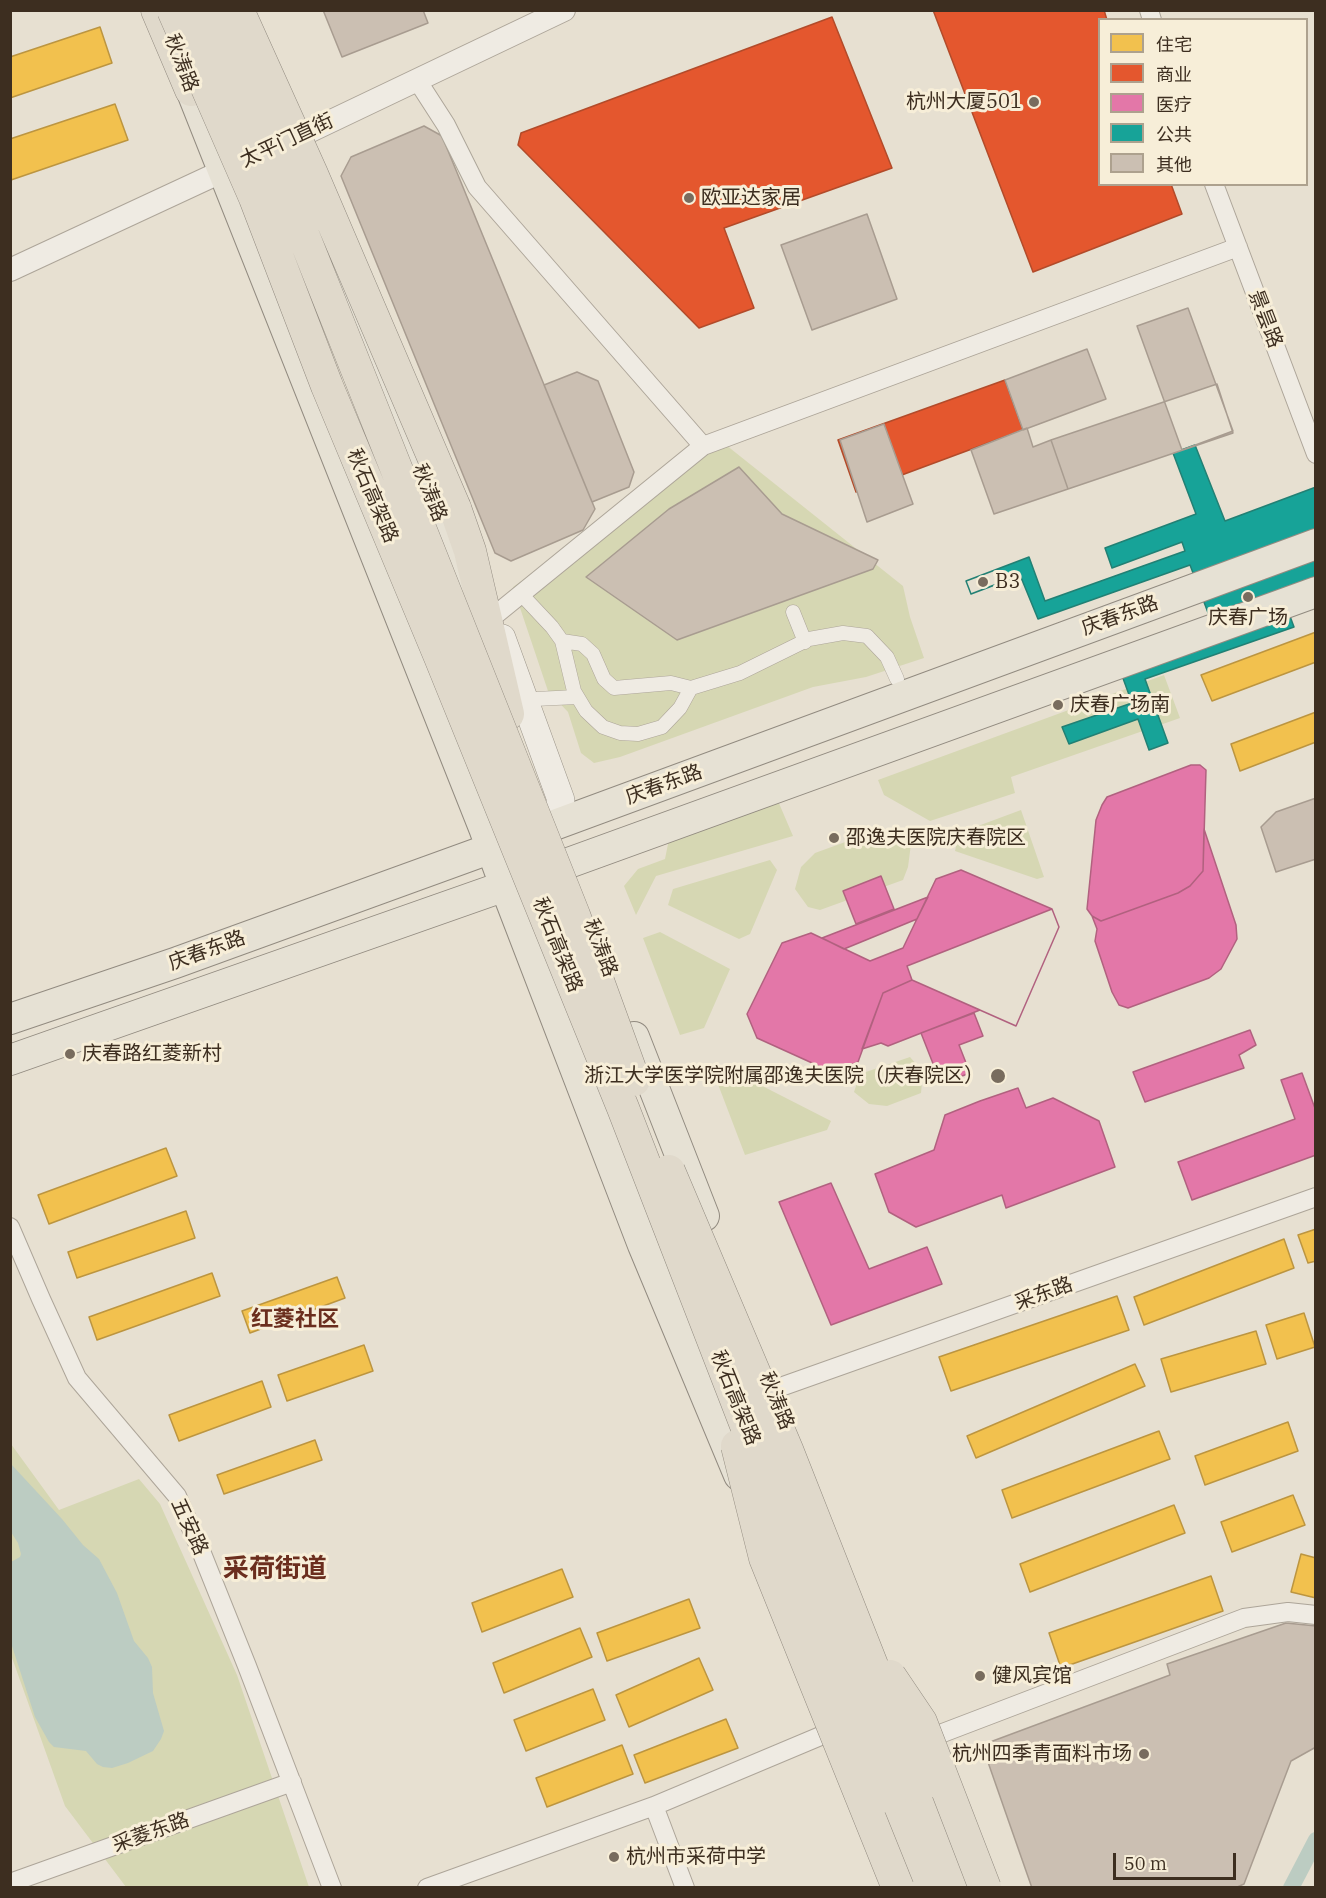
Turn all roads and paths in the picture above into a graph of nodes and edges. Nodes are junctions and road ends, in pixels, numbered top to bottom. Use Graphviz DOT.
graph roads {
  1 [pos="159,10"];
  2 [pos="173,10"];
  3 [pos="206,10"];
  4 [pos="224,10"];
  5 [pos="238,10"];
  6 [pos="564,10"];
  7 [pos="417,80"];
  8 [pos="191,90"];
  9 [pos="297,138"];
  10 [pos="224,170"];
  11 [pos="1215,186"];
  12 [pos="1238,247"];
  13 [pos="10,270"];
  14 [pos="703,446"];
  15 [pos="1316,454"];
  16 [pos="1316,544"];
  17 [pos="1316,592"];
  18 [pos="521,594"];
  19 [pos="793,612"];
  20 [pos="494,616"];
  21 [pos="562,641"];
  22 [pos="806,642"];
  23 [pos="897,679"];
  24 [pos="691,687"];
  25 [pos="577,697"];
  26 [pos="535,699"];
  27 [pos="508,714"];
  28 [pos="552,826"];
  29 [pos="492,848"];
  30 [pos="566,863"];
  31 [pos="505,886"];
  32 [pos="10,1019"];
  33 [pos="10,1060"];
  34 [pos="1316,1197"];
  35 [pos="10,1227"];
  36 [pos="707,1326"];
  37 [pos="772,1390"];
  38 [pos="1316,1614"];
  39 [pos="855,1624"];
  40 [pos="844,1726"];
  41 [pos="915,1743"];
  42 [pos="292,1782"];
  43 [pos="654,1806"];
  44 [pos="10,1883"];
  45 [pos="332,1887"];
  46 [pos="428,1887"];
  47 [pos="685,1887"];
  48 [pos="898,1887"];
  49 [pos="908,1887"];
  50 [pos="924,1887"];
  51 [pos="954,1887"];
  52 [pos="973,1887"];
  53 [pos="985,1887"];
  1 -- 8 [label="highway"];
  2 -- 36 [label="highway, 秋石高架路, bridge"];
  3 -- 39 [label="highway, 秋石高架路, bridge"];
  4 -- 9 [label="main road, 秋涛路"];
  5 -- 27 [label="highway, bridge"];
  6 -- 7 [label="street, 太平门直街"];
  7 -- 9 [label="street, 太平门直街"];
  7 -- 14 [label="street"];
  8 -- 10 [label="main road, 秋涛路"];
  9 -- 10 [label="street, 太平门直街"];
  9 -- 20 [label="main road"];
  9 -- 27 [label="main road, 秋涛路"];
  10 -- 13 [label="street, 太平门直街"];
  10 -- 29 [label="main road, 秋涛路"];
  11 -- 12 [label="street, 景昙路"];
  12 -- 14 [label="street"];
  12 -- 15 [label="street, 景昙路"];
  14 -- 18 [label="street"];
  16 -- 28 [label="main road, 庆春东路"];
  17 -- 30 [label="main road, 庆春东路"];
  18 -- 20 [label="street"];
  18 -- 21 [label="street"];
  19 -- 22 [label="street"];
  20 -- 28 [label="main road"];
  21 -- 24 [label="street"];
  21 -- 25 [label="street"];
  22 -- 23 [label="street"];
  22 -- 24 [label="street"];
  24 -- 25 [label="street"];
  25 -- 26 [label="street"];
  27 -- 28 [label="main road, 秋涛路"];
  28 -- 29 [label="main road, 庆春东路"];
  28 -- 30 [label="main road, 秋涛路"];
  29 -- 31 [label="main road, 秋涛路"];
  29 -- 32 [label="main road, 庆春东路"];
  30 -- 31 [label="main road, 庆春东路"];
  30 -- 37 [label="main road, 秋涛路"];
  31 -- 33 [label="main road, 庆春东路"];
  31 -- 40 [label="main road, 秋涛路"];
  34 -- 37 [label="street, 采东路"];
  35 -- 42 [label="street, 五安路"];
  36 -- 48 [label="highway, bridge"];
  36 -- 50 [label="highway, 秋石高架路, bridge"];
  37 -- 41 [label="main road, 秋涛路"];
  38 -- 41 [label="street"];
  39 -- 51 [label="highway, 秋石高架路, bridge"];
  39 -- 53 [label="highway, bridge"];
  40 -- 43 [label="street"];
  40 -- 49 [label="main road, 秋涛路"];
  41 -- 52 [label="main road, 秋涛路"];
  42 -- 44 [label="street, 采菱东路"];
  42 -- 45 [label="street, 五安路"];
  43 -- 46 [label="street"];
  43 -- 47 [label="street"];
}
